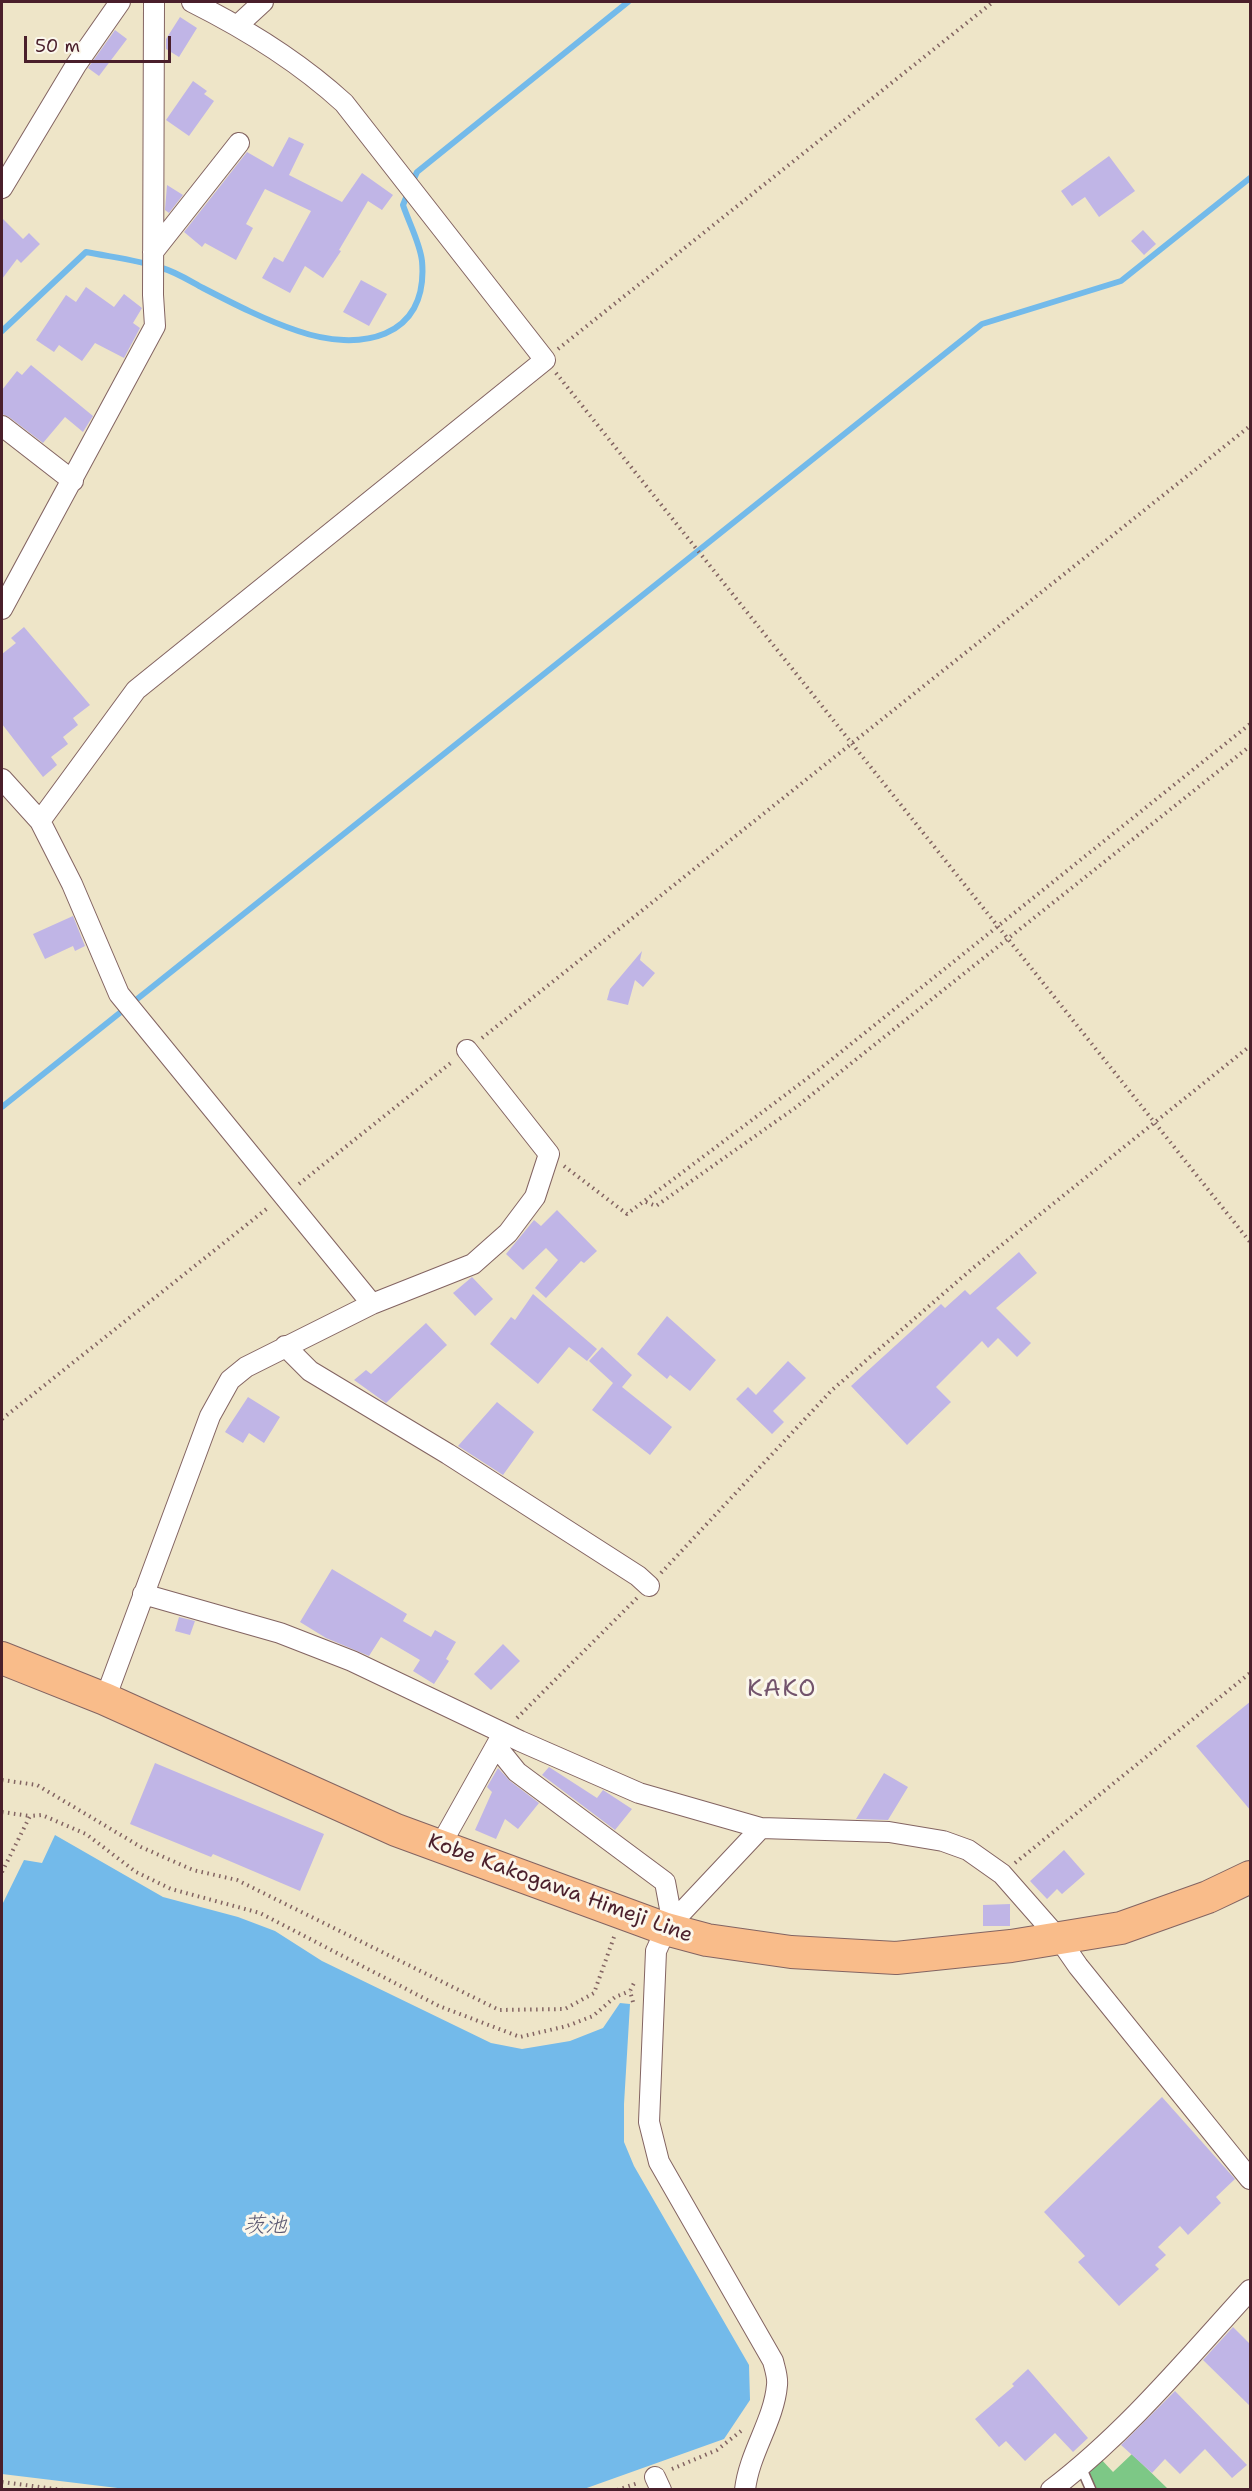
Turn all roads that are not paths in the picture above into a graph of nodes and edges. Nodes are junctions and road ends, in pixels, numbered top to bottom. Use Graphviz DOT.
graph roads {
  1 [pos="120,2"];
  2 [pos="154,2"];
  3 [pos="192,2"];
  4 [pos="263,2"];
  5 [pos="238,25"];
  6 [pos="239,143"];
  7 [pos="2,188"];
  8 [pos="153,252"];
  9 [pos="2,426"];
  10 [pos="73,481"];
  11 [pos="10,573"];
  12 [pos="2,609"];
  13 [pos="2,779"];
  14 [pos="40,821"];
  15 [pos="468,1050"];
  16 [pos="372,1304"];
  17 [pos="285,1346"];
  18 [pos="649,1586"];
  19 [pos="142,1594"];
  20 [pos="2,1659"];
  21 [pos="105,1700"];
  22 [pos="500,1739"];
  23 [pos="761,1828"];
  24 [pos="440,1846"];
  25 [pos="1251,1877"];
  26 [pos="669,1927"];
  27 [pos="1060,1940"];
  28 [pos="1251,2179"];
  29 [pos="1251,2290"];
  30 [pos="1081,2467"];
  31 [pos="746,2490"];
  32 [pos="1052,2490"];
  33 [pos="1091,2490"];
  1 -- 7 [label="street"];
  2 -- 8 [label="street"];
  3 -- 5 [label="street"];
  4 -- 5 [label="street"];
  5 -- 14 [label="street"];
  6 -- 8 [label="street"];
  8 -- 10 [label="street"];
  9 -- 10 [label="street"];
  10 -- 11 [label="street"];
  11 -- 12 [label="street"];
  13 -- 14 [label="street"];
  14 -- 16 [label="street"];
  15 -- 16 [label="street"];
  16 -- 17 [label="street"];
  17 -- 18 [label="street"];
  17 -- 19 [label="street"];
  19 -- 21 [label="street"];
  19 -- 22 [label="street"];
  20 -- 21 [label="main road, Kobe Kakogawa Himeji Line"];
  21 -- 24 [label="main road, Kobe Kakogawa Himeji Line"];
  22 -- 23 [label="street"];
  22 -- 24 [label="street"];
  22 -- 26 [label="street"];
  23 -- 26 [label="street"];
  23 -- 27 [label="street"];
  24 -- 26 [label="main road, Kobe Kakogawa Himeji Line"];
  25 -- 27 [label="main road, Kobe Kakogawa Himeji Line"];
  26 -- 27 [label="main road, Kobe Kakogawa Himeji Line"];
  26 -- 31 [label="street"];
  27 -- 28 [label="street"];
  29 -- 30 [label="street"];
  30 -- 32 [label="street"];
  30 -- 33 [label="lane"];
}
